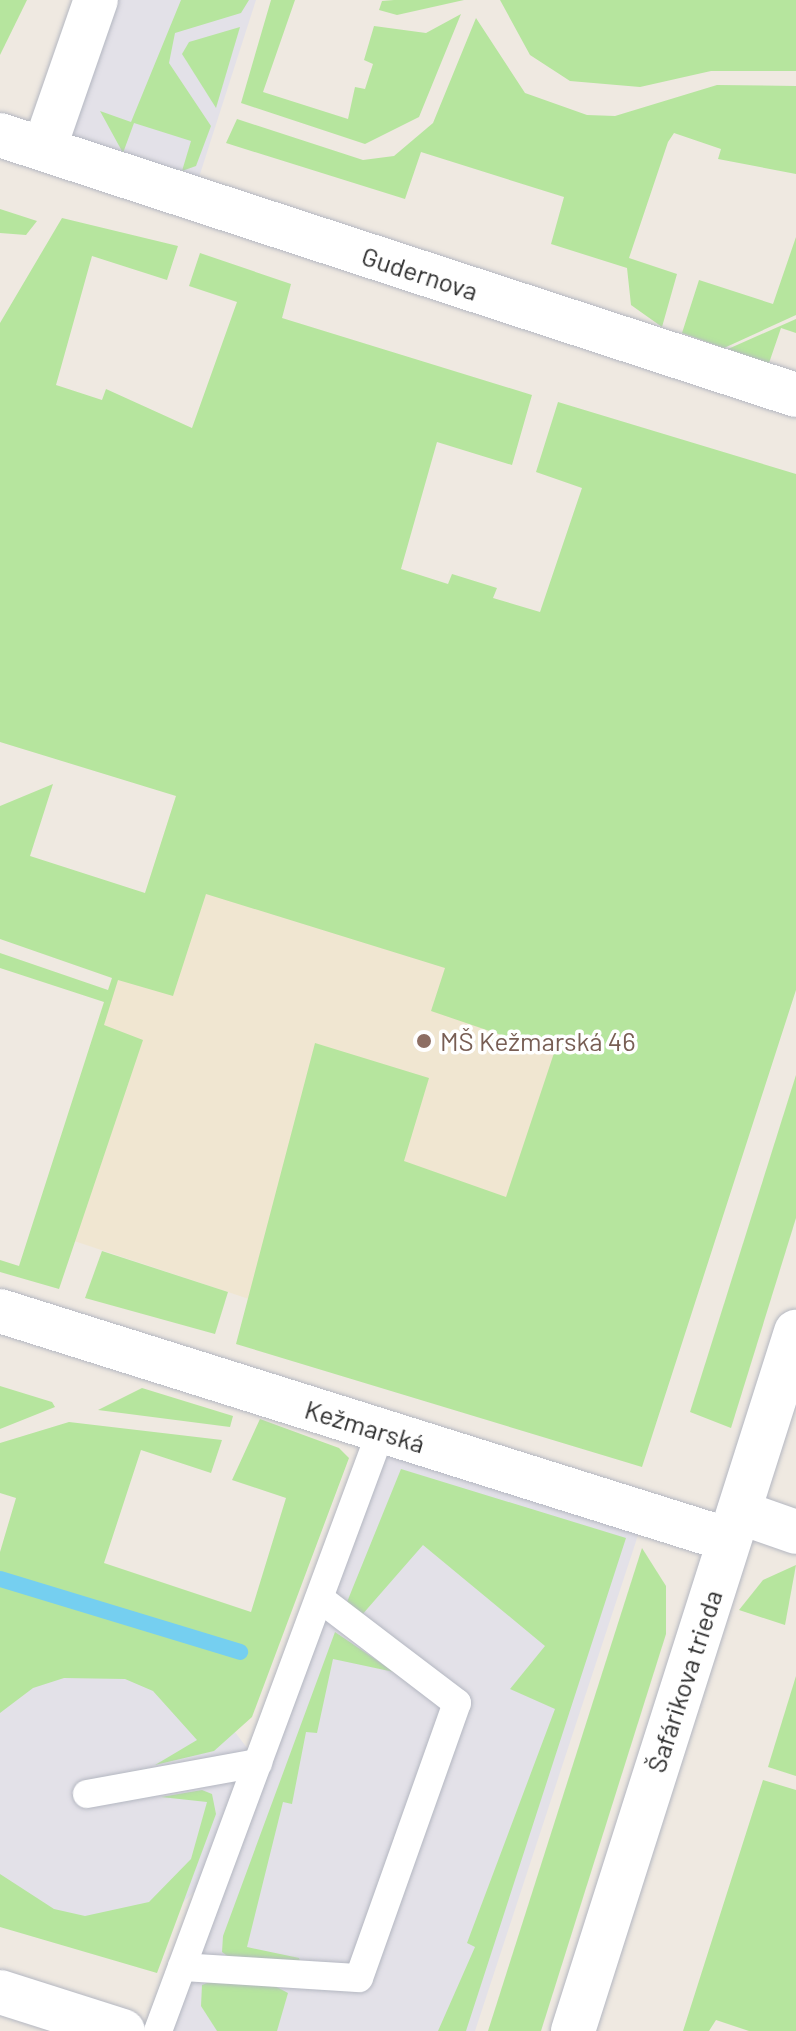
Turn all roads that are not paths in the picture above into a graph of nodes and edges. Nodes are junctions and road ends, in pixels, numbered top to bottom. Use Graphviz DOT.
graph roads {
  1 [pos="96,0"];
  2 [pos="0,135"];
  3 [pos="44,149"];
  4 [pos="796,395"];
  5 [pos="0,1311"];
  6 [pos="796,1332"];
  7 [pos="381,1431"];
  8 [pos="734,1526"];
  9 [pos="796,1532"];
  10 [pos="319,1598"];
  11 [pos="258,1763"];
  12 [pos="87,1794"];
  13 [pos="182,1967"];
  14 [pos="0,1992"];
  15 [pos="123,2031"];
  16 [pos="158,2031"];
  17 [pos="573,2031"];
  1 -- 3 [label="street"];
  2 -- 3 [label="street, Gudernova"];
  3 -- 4 [label="street, Gudernova"];
  5 -- 7 [label="street, Kežmarská"];
  6 -- 8 [label="street, Šafárikova trieda"];
  7 -- 8 [label="street, Kežmarská"];
  7 -- 10 [label="lane"];
  8 -- 9 [label="street, Kežmarská"];
  8 -- 17 [label="street, Šafárikova trieda"];
  10 -- 11 [label="lane"];
  10 -- 13 [label="lane"];
  11 -- 12 [label="lane"];
  11 -- 13 [label="lane"];
  13 -- 16 [label="lane"];
  14 -- 15 [label="street"];
}
